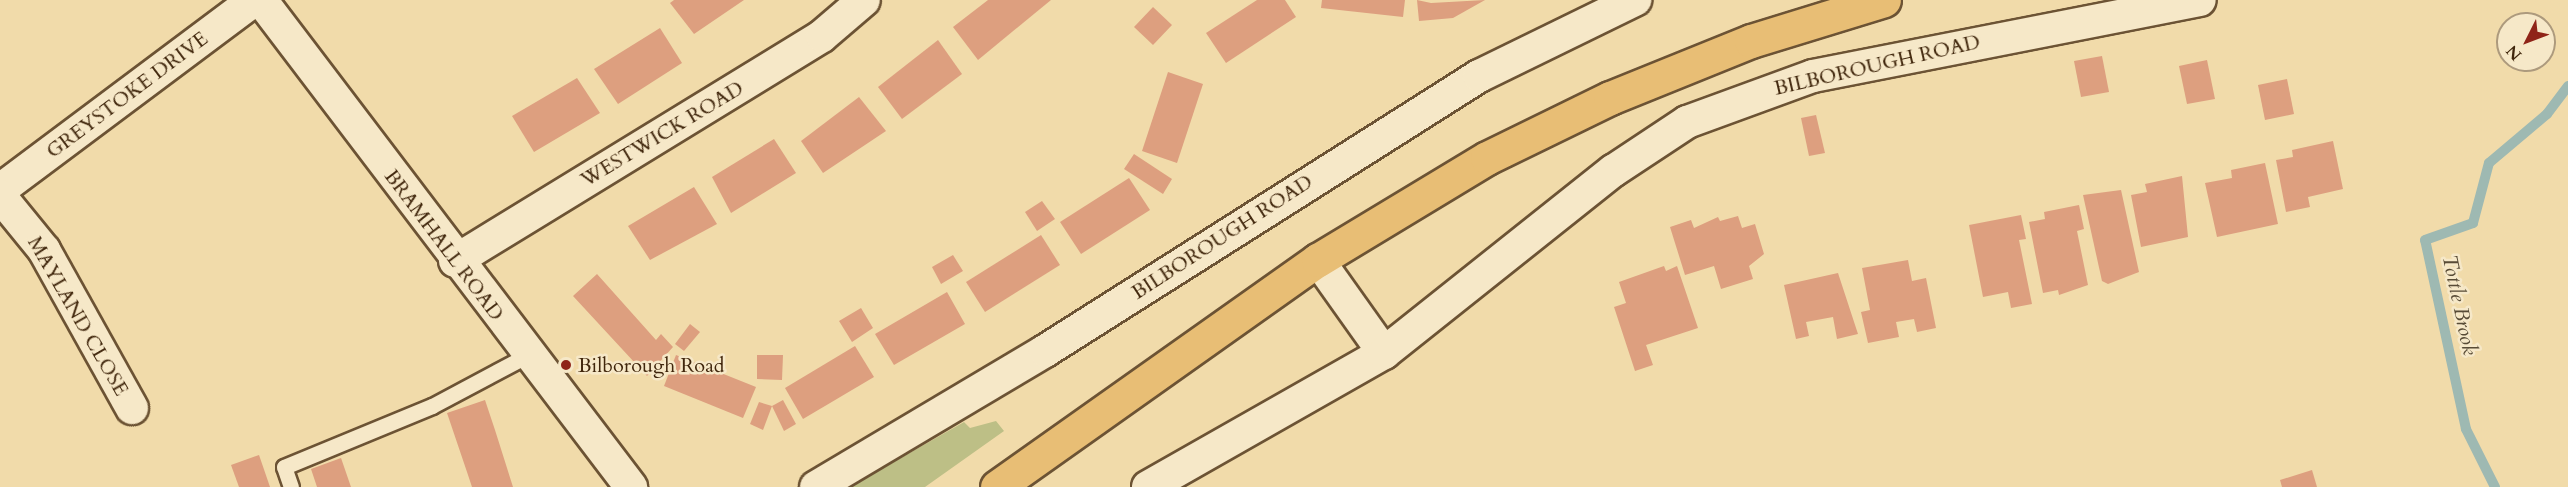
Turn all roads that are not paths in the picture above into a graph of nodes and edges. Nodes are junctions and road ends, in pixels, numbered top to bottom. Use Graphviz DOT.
graph roads {
  1 [pos="254,0"];
  2 [pos="261,0"];
  3 [pos="864,0"];
  4 [pos="1635,0"];
  5 [pos="1884,0"];
  6 [pos="2200,0"];
  7 [pos="0,190"];
  8 [pos="0,196"];
  9 [pos="1318,260"];
  10 [pos="455,261"];
  11 [pos="1384,353"];
  12 [pos="528,355"];
  13 [pos="132,408"];
  14 [pos="291,487"];
  15 [pos="631,487"];
  16 [pos="816,487"];
  17 [pos="997,487"];
  18 [pos="1148,487"];
  1 -- 7 [label="street, GREYSTOKE DRIVE"];
  2 -- 10 [label="street, BRAMHALL ROAD"];
  3 -- 10 [label="street, WESTWICK ROAD"];
  4 -- 16 [label="street, BILBOROUGH ROAD"];
  5 -- 9 [label="main road"];
  6 -- 11 [label="street, BILBOROUGH ROAD"];
  8 -- 13 [label="street, MAYLAND CLOSE"];
  9 -- 11 [label="street"];
  9 -- 17 [label="main road"];
  10 -- 12 [label="street, BRAMHALL ROAD"];
  11 -- 18 [label="street, BILBOROUGH ROAD"];
  12 -- 14 [label="lane"];
  12 -- 15 [label="street, BRAMHALL ROAD"];
}
